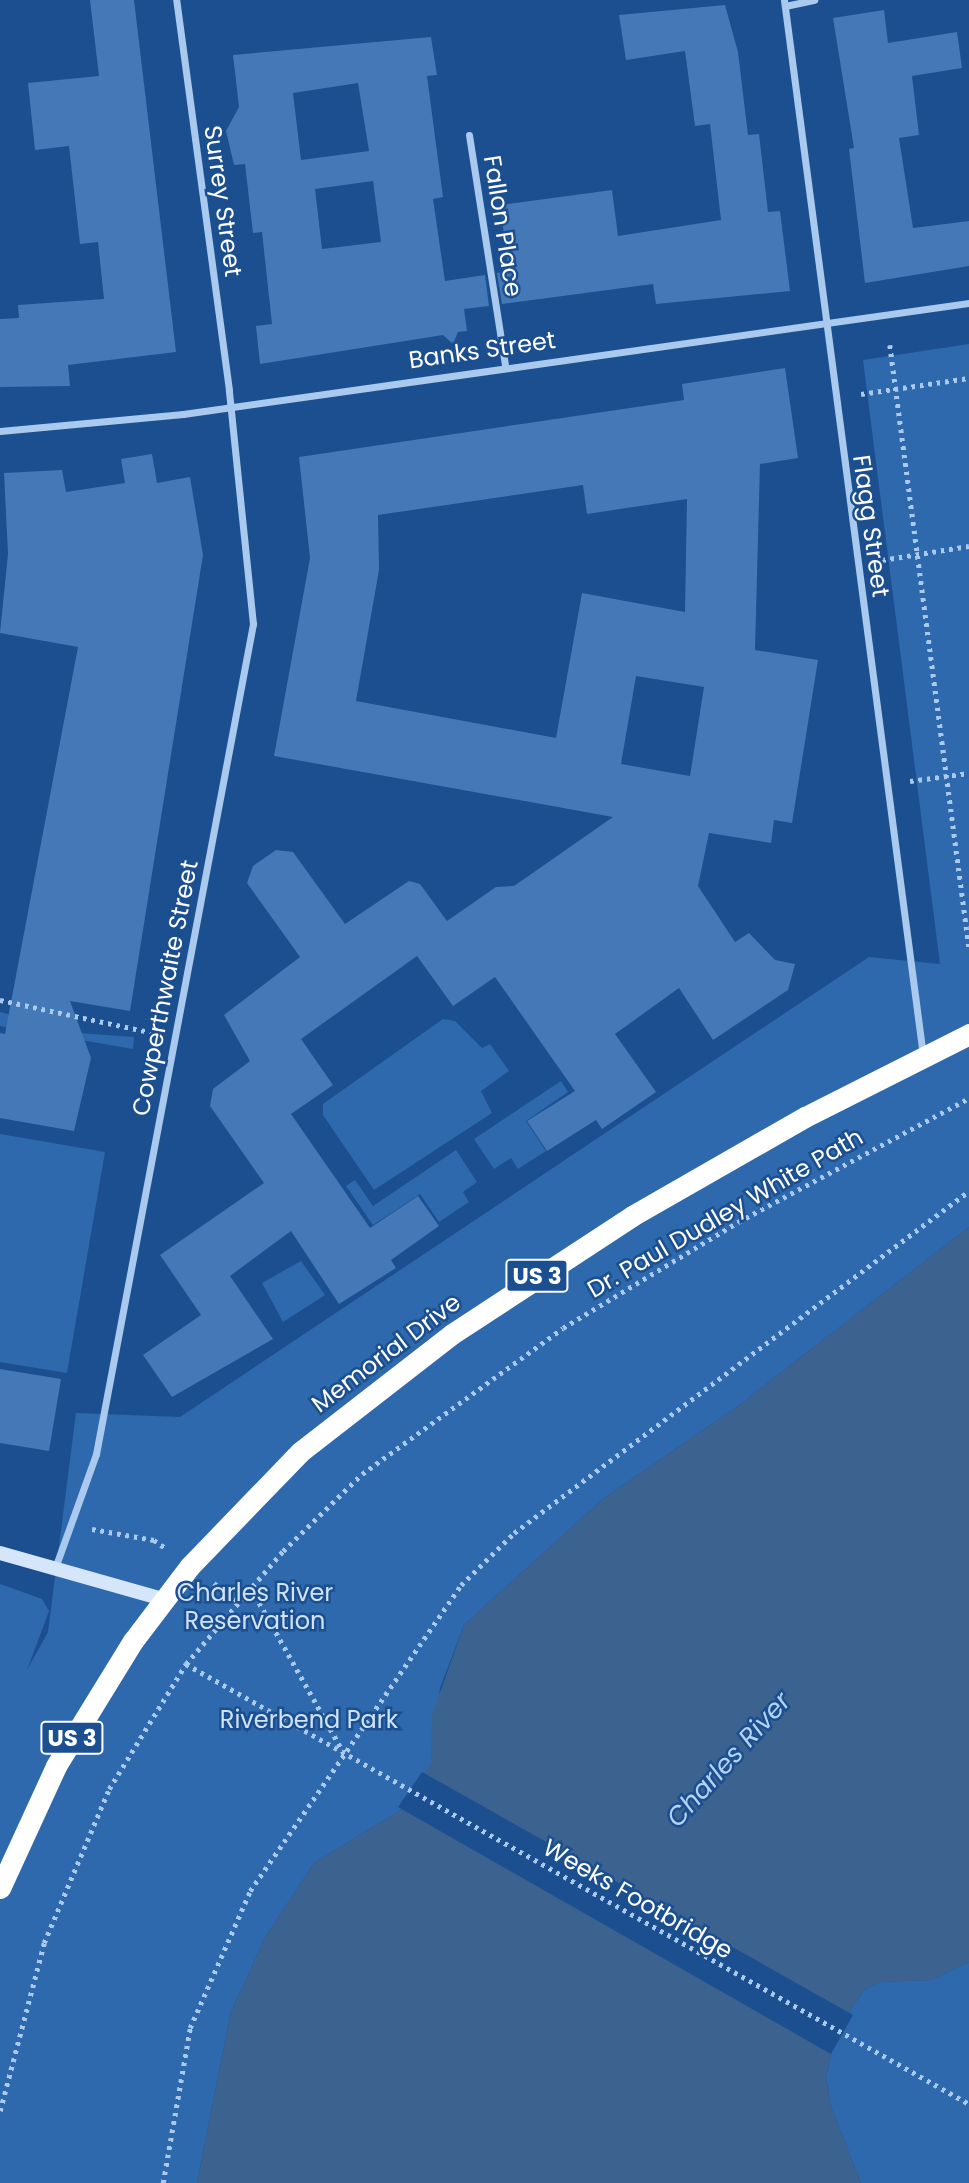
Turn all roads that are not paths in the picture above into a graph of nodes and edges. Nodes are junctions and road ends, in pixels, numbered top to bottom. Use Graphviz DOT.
graph roads {
  1 [pos="176,0"];
  2 [pos="814,0"];
  3 [pos="784,3"];
  4 [pos="469,135"];
  5 [pos="969,303"];
  6 [pos="824,322"];
  7 [pos="505,365"];
  8 [pos="231,407"];
  9 [pos="0,431"];
  10 [pos="969,1034"];
  11 [pos="923,1056"];
  12 [pos="0,1553"];
  13 [pos="54,1568"];
  14 [pos="163,1599"];
  15 [pos="0,1888"];
  1 -- 8 [label="street, Surrey Street"];
  2 -- 3 [label="street"];
  3 -- 6 [label="street, Flagg Street"];
  4 -- 7 [label="street, Fallon Place"];
  5 -- 6 [label="street, Banks Street"];
  6 -- 7 [label="street, Banks Street"];
  6 -- 11 [label="street, Flagg Street"];
  7 -- 8 [label="street, Banks Street"];
  8 -- 9 [label="street, Banks Street"];
  8 -- 13 [label="street, Cowperthwaite Street"];
  10 -- 11 [label="highway, Memorial Drive / US 3"];
  11 -- 14 [label="highway, Memorial Drive / US 3"];
  12 -- 13 [label="street"];
  13 -- 14 [label="street"];
  14 -- 15 [label="highway, Memorial Drive / US 3"];
}
